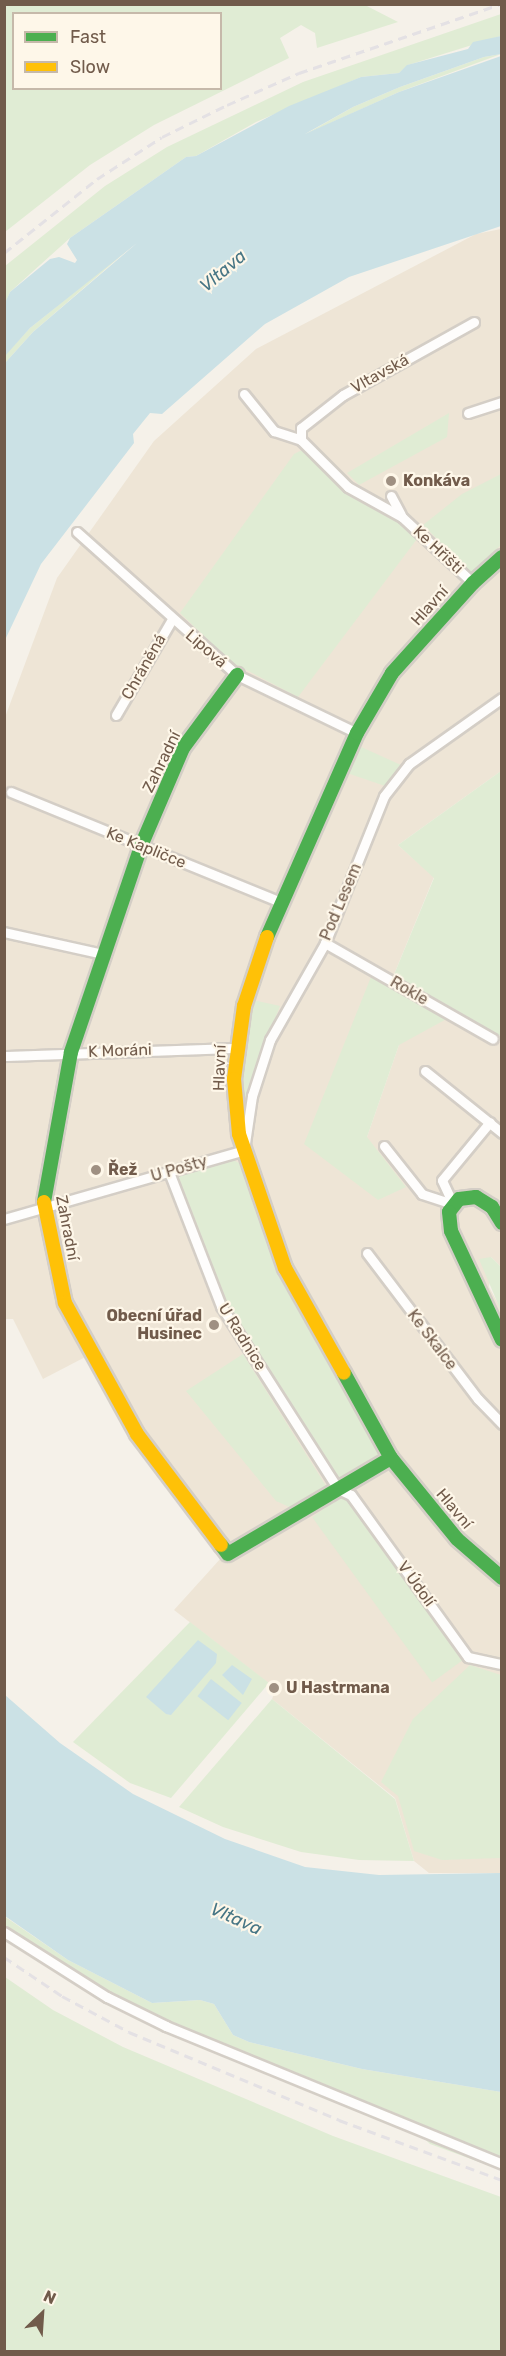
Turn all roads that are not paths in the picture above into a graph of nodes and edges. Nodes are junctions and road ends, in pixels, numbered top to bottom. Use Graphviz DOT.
graph roads {
  1 [pos="474,322"];
  2 [pos="244,394"];
  3 [pos="501,402"];
  4 [pos="468,412"];
  5 [pos="302,440"];
  6 [pos="391,496"];
  7 [pos="402,517"];
  8 [pos="77,532"];
  9 [pos="501,557"];
  10 [pos="473,583"];
  11 [pos="172,620"];
  12 [pos="237,675"];
  13 [pos="501,698"];
  14 [pos="116,715"];
  15 [pos="357,733"];
  16 [pos="11,792"];
  17 [pos="141,846"];
  18 [pos="281,902"];
  19 [pos="4,932"];
  20 [pos="325,943"];
  21 [pos="104,954"];
  22 [pos="493,1039"];
  23 [pos="236,1048"];
  24 [pos="71,1052"];
  25 [pos="4,1056"];
  26 [pos="425,1071"];
  27 [pos="490,1122"];
  28 [pos="501,1133"];
  29 [pos="384,1146"];
  30 [pos="244,1150"];
  31 [pos="169,1172"];
  32 [pos="453,1204"];
  33 [pos="45,1207"];
  34 [pos="4,1219"];
  35 [pos="501,1223"];
  36 [pos="367,1254"];
  37 [pos="501,1340"];
  38 [pos="501,1424"];
  39 [pos="391,1458"];
  40 [pos="338,1489"];
  41 [pos="501,1578"];
  42 [pos="501,1664"];
  43 [pos="4,1932"];
  44 [pos="501,2164"];
  1 -- 5 [label="street, Vltavská"];
  2 -- 5 [label="street, Ke Hřišti"];
  3 -- 4 [label="street"];
  5 -- 7 [label="street, Ke Hřišti"];
  6 -- 7 [label="street, Ke Hřišti"];
  7 -- 10 [label="street, Ke Hřišti"];
  8 -- 11 [label="street, Lipová"];
  9 -- 10 [label="street, Hlavní"];
  10 -- 15 [label="street, Hlavní"];
  11 -- 12 [label="street, Lipová"];
  11 -- 14 [label="street, Chráněná"];
  12 -- 15 [label="street, Lipová"];
  12 -- 17 [label="street, Zahradní"];
  13 -- 20 [label="street, Pod Lesem"];
  15 -- 18 [label="street, Hlavní"];
  16 -- 17 [label="street, Ke Kapličce"];
  17 -- 18 [label="street, Ke Kapličce"];
  17 -- 21 [label="street, Zahradní"];
  18 -- 23 [label="street, Hlavní"];
  19 -- 21 [label="street"];
  20 -- 22 [label="street, Rokle"];
  20 -- 30 [label="street, Pod Lesem"];
  21 -- 24 [label="street, Zahradní"];
  23 -- 24 [label="street, K Moráni"];
  23 -- 30 [label="street, Hlavní"];
  24 -- 25 [label="street, K Moráni"];
  24 -- 33 [label="street, Zahradní"];
  26 -- 27 [label="street"];
  27 -- 28 [label="street"];
  27 -- 32 [label="street"];
  29 -- 32 [label="street"];
  30 -- 31 [label="street, U Pošty"];
  30 -- 39 [label="street, Hlavní"];
  31 -- 33 [label="street, U Pošty"];
  31 -- 40 [label="street, U Radnice"];
  32 -- 35 [label="street"];
  32 -- 37 [label="street"];
  33 -- 34 [label="street, U Pošty"];
  33 -- 40 [label="street, Zahradní"];
  36 -- 38 [label="street, Ke Skalce"];
  39 -- 40 [label="street, Zahradní"];
  39 -- 41 [label="street, Hlavní"];
  40 -- 42 [label="street, V Údolí"];
  43 -- 44 [label="street"];
}
